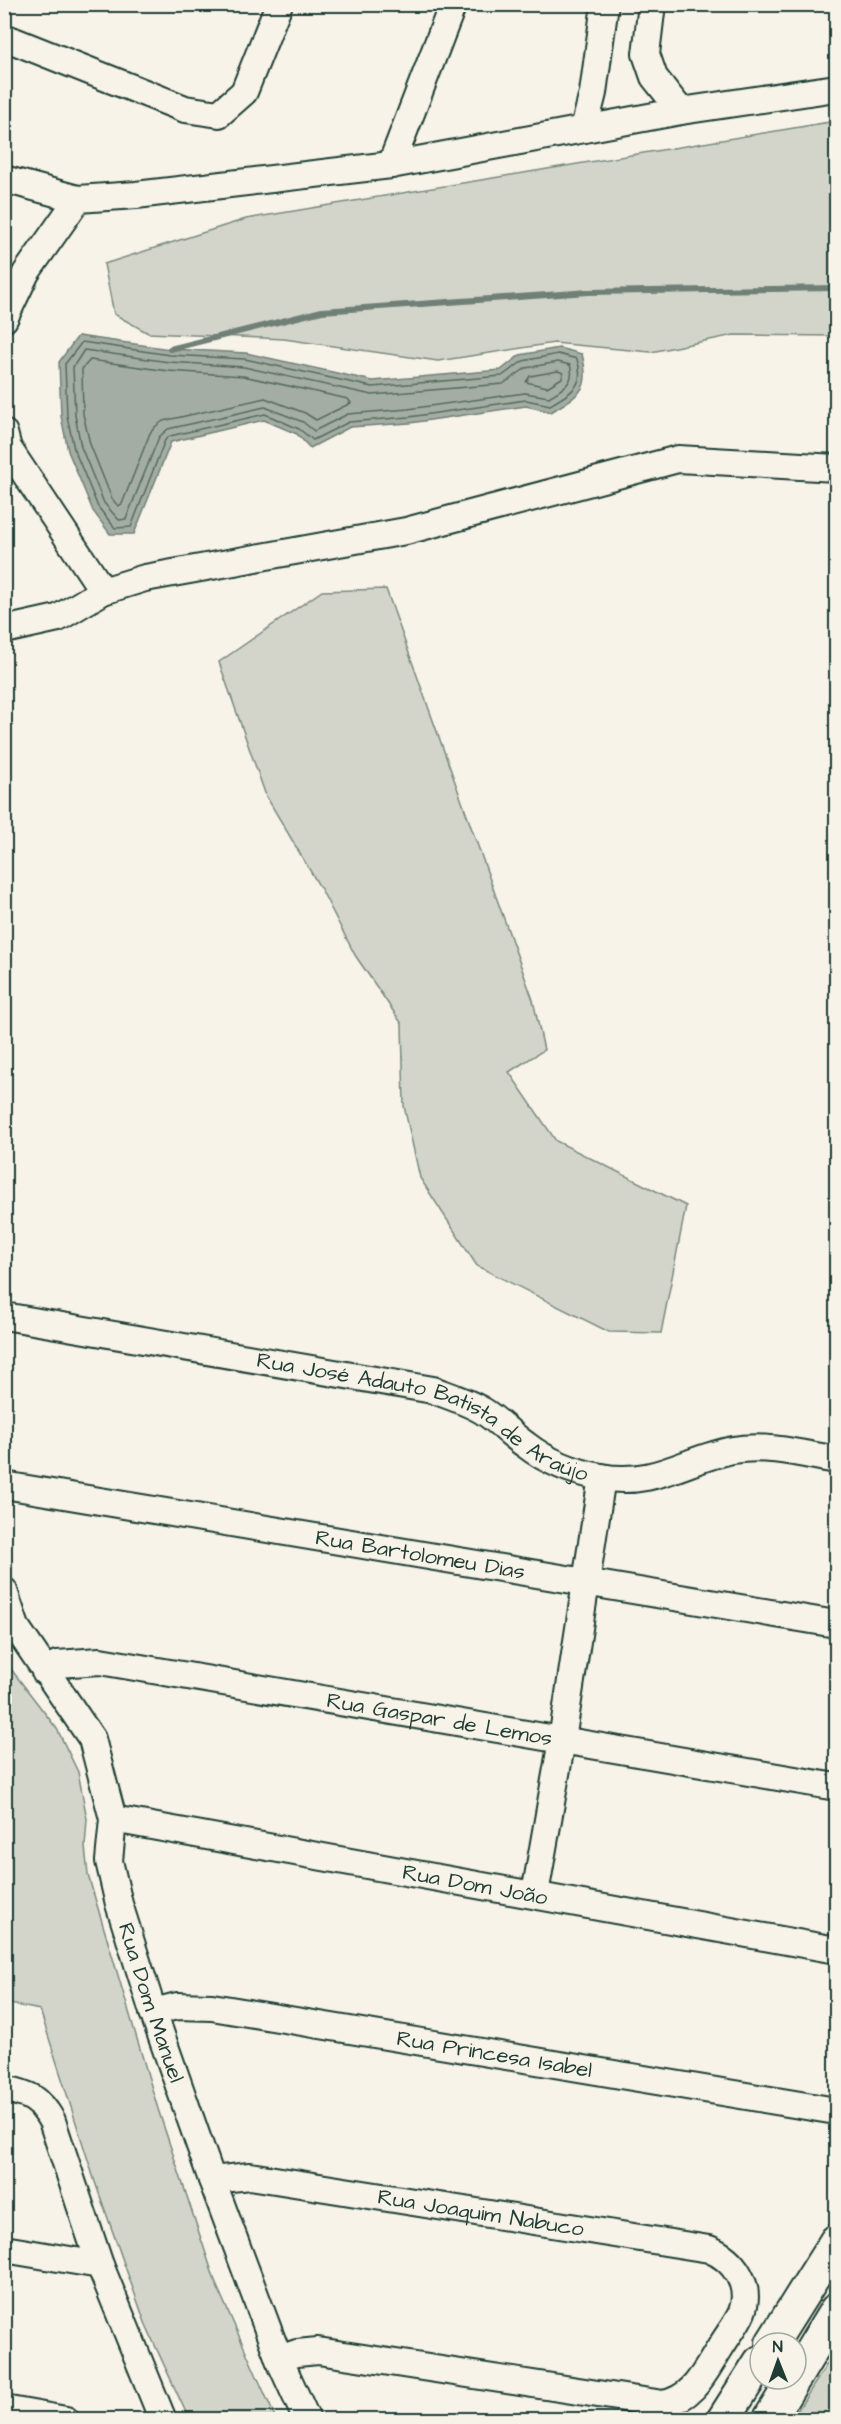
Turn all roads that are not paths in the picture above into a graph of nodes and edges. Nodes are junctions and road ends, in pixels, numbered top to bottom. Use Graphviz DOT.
graph roads {
  1 [pos="279,4"];
  2 [pos="453,4"];
  3 [pos="605,4"];
  4 [pos="652,4"];
  5 [pos="4,37"];
  6 [pos="837,88"];
  7 [pos="681,111"];
  8 [pos="584,129"];
  9 [pos="391,165"];
  10 [pos="4,179"];
  11 [pos="78,199"];
  12 [pos="4,319"];
  13 [pos="4,433"];
  14 [pos="837,468"];
  15 [pos="103,591"];
  16 [pos="4,630"];
  17 [pos="4,1316"];
  18 [pos="837,1460"];
  19 [pos="602,1477"];
  20 [pos="4,1485"];
  21 [pos="588,1583"];
  22 [pos="4,1591"];
  23 [pos="837,1624"];
  24 [pos="45,1672"];
  25 [pos="562,1740"];
  26 [pos="837,1787"];
  27 [pos="113,1819"];
  28 [pos="535,1894"];
  29 [pos="837,1950"];
  30 [pos="153,2012"];
  31 [pos="15,2091"];
  32 [pos="837,2111"];
  33 [pos="212,2180"];
  34 [pos="837,2241"];
  35 [pos="4,2248"];
  36 [pos="100,2265"];
  37 [pos="837,2310"];
  38 [pos="780,2331"];
  39 [pos="808,2356"];
  40 [pos="279,2359"];
  41 [pos="748,2381"];
  42 [pos="787,2391"];
  43 [pos="4,2409"];
  44 [pos="66,2420"];
  45 [pos="163,2420"];
  46 [pos="306,2420"];
  47 [pos="723,2420"];
  48 [pos="769,2420"];
  1 -- 5 [label="street"];
  2 -- 9 [label="street"];
  3 -- 8 [label="street"];
  4 -- 7 [label="street"];
  6 -- 7 [label="street"];
  7 -- 8 [label="street"];
  8 -- 9 [label="street"];
  9 -- 11 [label="street"];
  10 -- 11 [label="street"];
  11 -- 12 [label="street"];
  13 -- 15 [label="street"];
  14 -- 15 [label="street"];
  15 -- 16 [label="street"];
  17 -- 19 [label="street, Rua José Adauto Batista de Araújo"];
  18 -- 19 [label="street, Rua José Adauto Batista de Araújo"];
  19 -- 21 [label="street"];
  20 -- 21 [label="street, Rua Bartolomeu Dias"];
  21 -- 23 [label="street, Rua Bartolomeu Dias"];
  21 -- 25 [label="street"];
  22 -- 24 [label="street, Rua Dom Manuel"];
  24 -- 25 [label="street, Rua Gaspar de Lemos"];
  24 -- 27 [label="street, Rua Dom Manuel"];
  25 -- 26 [label="street, Rua Gaspar de Lemos"];
  25 -- 28 [label="street"];
  27 -- 28 [label="street, Rua Dom João"];
  27 -- 30 [label="street, Rua Dom Manuel"];
  28 -- 29 [label="street, Rua Dom João"];
  30 -- 32 [label="street, Rua Princesa Isabel"];
  30 -- 33 [label="street, Rua Dom Manuel"];
  31 -- 36 [label="street"];
  33 -- 40 [label="street, Rua Dom Manuel"];
  33 -- 40 [label="street, Rua Joaquim Nabuco"];
  34 -- 38 [label="main road"];
  35 -- 36 [label="street"];
  36 -- 45 [label="street"];
  37 -- 39 [label="main road"];
  40 -- 46 [label="street, Rua Dom Manuel"];
  41 -- 47 [label="main road"];
  42 -- 48 [label="main road"];
  43 -- 44 [label="street"];
}
